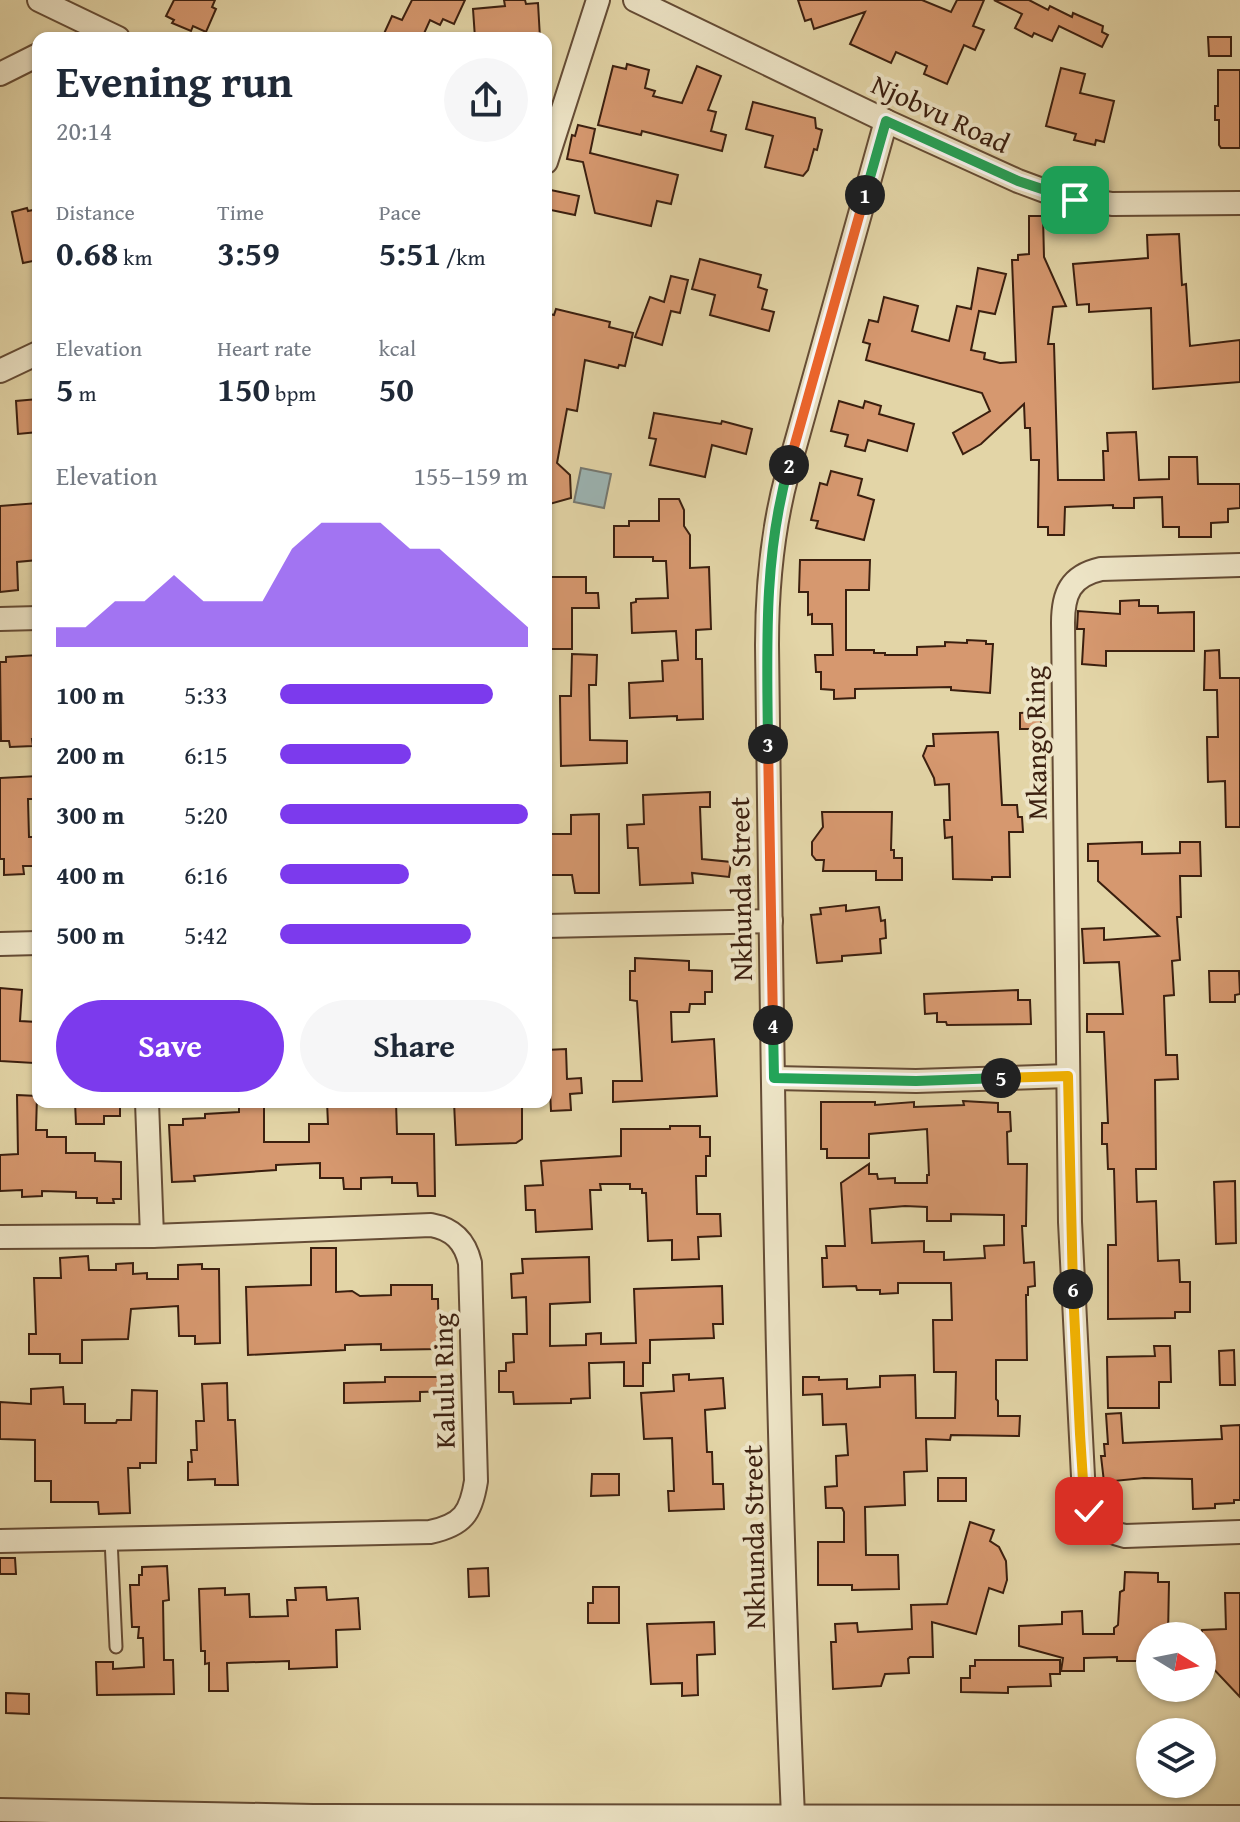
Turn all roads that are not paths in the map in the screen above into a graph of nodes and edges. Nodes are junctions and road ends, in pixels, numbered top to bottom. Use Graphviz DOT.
graph roads {
  1 [pos="39,0"];
  2 [pos="598,0"];
  3 [pos="635,0"];
  4 [pos="96,27"];
  5 [pos="86,32"];
  6 [pos="106,32"];
  7 [pos="32,58"];
  8 [pos="0,74"];
  9 [pos="886,121"];
  10 [pos="552,143"];
  11 [pos="1240,203"];
  12 [pos="32,356"];
  13 [pos="0,371"];
  14 [pos="1240,565"];
  15 [pos="32,618"];
  16 [pos="0,619"];
  17 [pos="771,921"];
  18 [pos="552,926"];
  19 [pos="32,943"];
  20 [pos="0,944"];
  21 [pos="1068,1076"];
  22 [pos="774,1078"];
  23 [pos="147,1108"];
  24 [pos="152,1236"];
  25 [pos="0,1237"];
  26 [pos="1240,1532"];
  27 [pos="111,1539"];
  28 [pos="0,1541"];
  29 [pos="116,1647"];
  30 [pos="0,1810"];
  31 [pos="793,1816"];
  32 [pos="1240,1817"];
  33 [pos="313,1819"];
  1 -- 4 [label="street"];
  2 -- 10 [label="street"];
  3 -- 9 [label="street, Njobvu Road"];
  4 -- 5 [label="street"];
  4 -- 6 [label="street"];
  7 -- 8 [label="street"];
  9 -- 11 [label="street, Njobvu Road"];
  9 -- 17 [label="street, Nkhunda Street"];
  12 -- 13 [label="street"];
  14 -- 21 [label="street, Mkango Ring"];
  15 -- 16 [label="street"];
  17 -- 18 [label="street"];
  17 -- 22 [label="street, Nkhunda Street"];
  19 -- 20 [label="street"];
  21 -- 22 [label="street"];
  21 -- 26 [label="street, Mkango Ring"];
  22 -- 31 [label="street, Nkhunda Street"];
  23 -- 24 [label="street"];
  24 -- 25 [label="street, Kalulu Ring"];
  24 -- 27 [label="street, Kalulu Ring"];
  27 -- 28 [label="street, Kalulu Ring"];
  27 -- 29 [label="lane"];
  30 -- 33 [label="street"];
  31 -- 32 [label="street"];
  31 -- 33 [label="street"];
}
